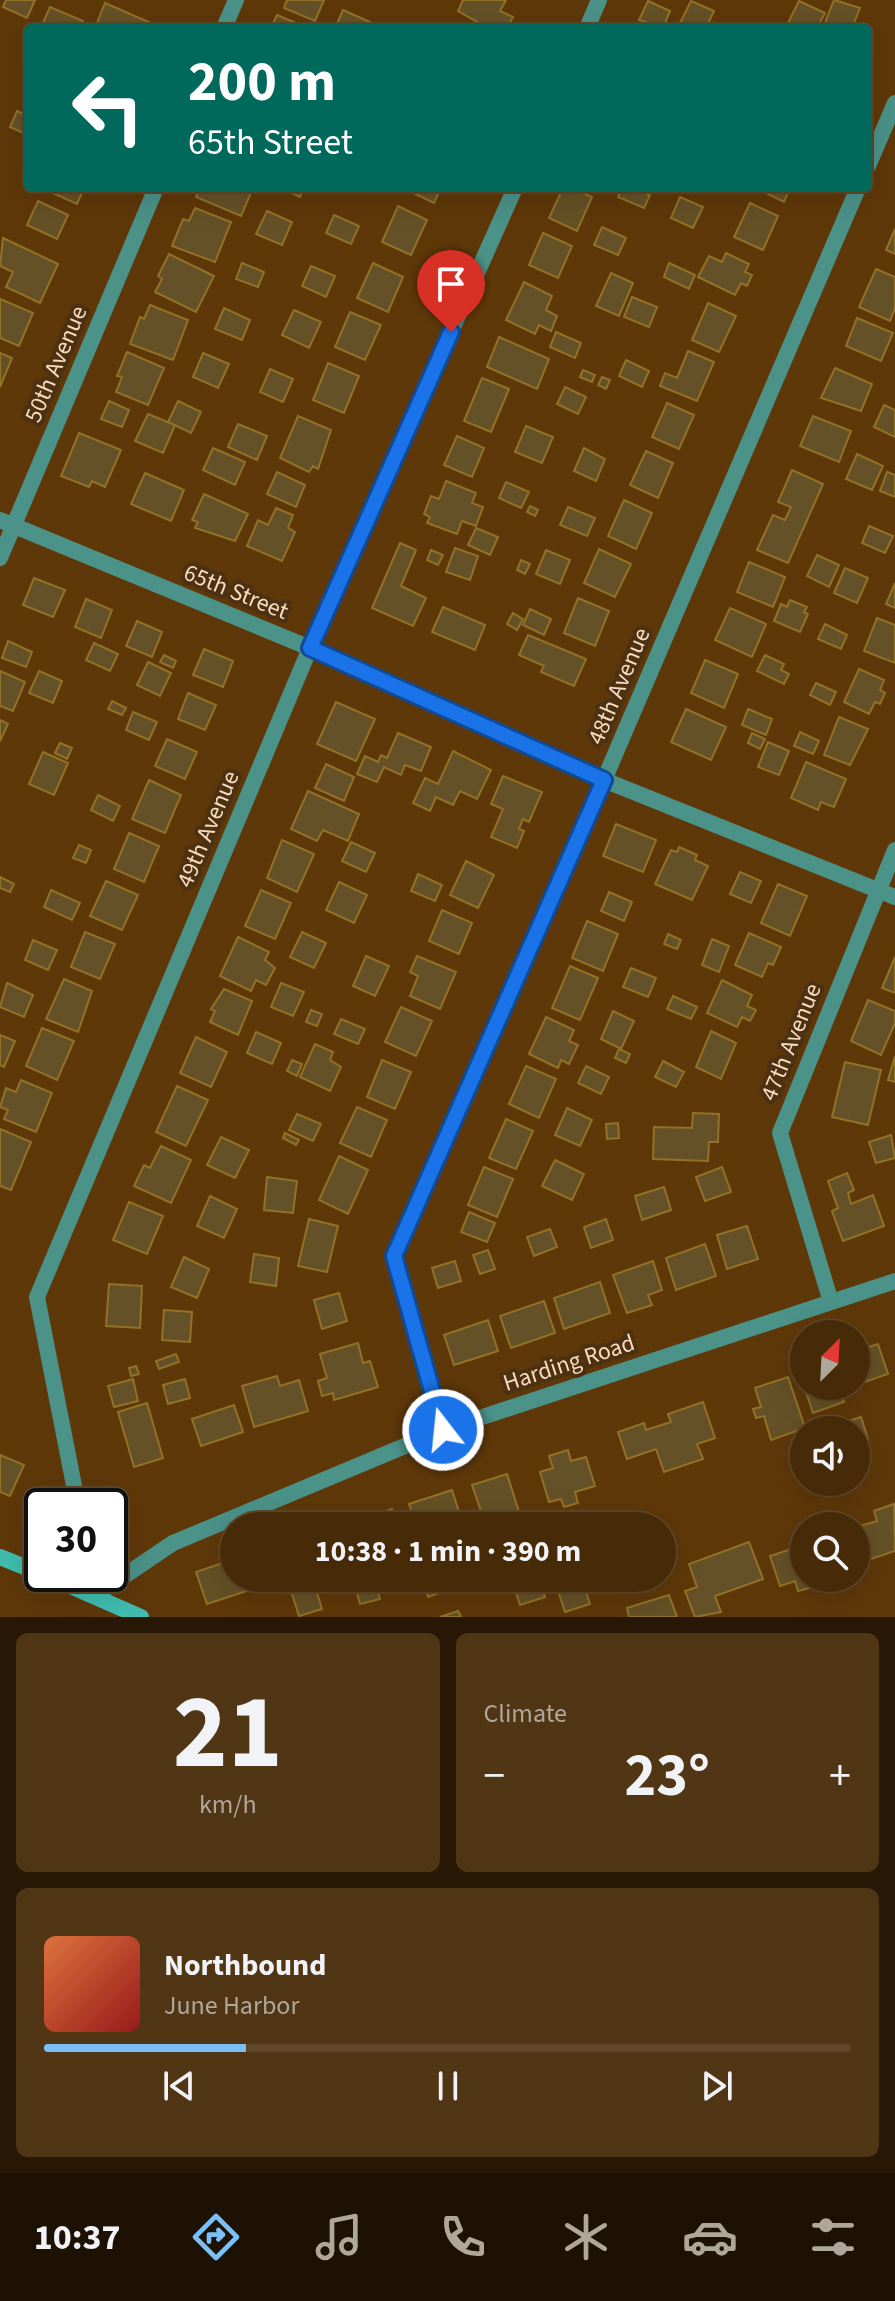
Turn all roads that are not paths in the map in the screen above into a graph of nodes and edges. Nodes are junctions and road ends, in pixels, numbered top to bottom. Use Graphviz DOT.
graph roads {
  1 [pos="236,0"];
  2 [pos="599,0"];
  3 [pos="226,24"];
  4 [pos="589,24"];
  5 [pos="895,103"];
  6 [pos="872,157"];
  7 [pos="154,192"];
  8 [pos="513,192"];
  9 [pos="856,192"];
  10 [pos="7,523"];
  11 [pos="0,558"];
  12 [pos="310,648"];
  13 [pos="604,780"];
  14 [pos="895,850"];
  15 [pos="877,889"];
  16 [pos="895,897"];
  17 [pos="895,1281"];
  18 [pos="831,1302"];
  19 [pos="443,1430"];
  20 [pos="74,1488"];
  21 [pos="0,1557"];
  22 [pos="24,1567"];
  23 [pos="88,1592"];
  24 [pos="95,1592"];
  25 [pos="96,1595"];
  26 [pos="141,1617"];
  1 -- 3 [label="street"];
  2 -- 4 [label="street"];
  5 -- 6 [label="street"];
  7 -- 10 [label="street, 50th Avenue"];
  8 -- 12 [label="street, 49th Avenue"];
  9 -- 13 [label="street, 48th Avenue"];
  10 -- 11 [label="street, 50th Avenue"];
  10 -- 12 [label="street, 65th Street"];
  12 -- 13 [label="street, 65th Street"];
  12 -- 20 [label="street, 49th Avenue"];
  13 -- 15 [label="street, 65th Street"];
  13 -- 19 [label="street, 48th Avenue"];
  14 -- 15 [label="street, 47th Avenue"];
  15 -- 16 [label="street, 65th Street"];
  15 -- 18 [label="street, 47th Avenue"];
  17 -- 18 [label="street, Harding Road"];
  18 -- 19 [label="street, Harding Road"];
  19 -- 25 [label="street, Harding Road"];
  21 -- 22 [label="street"];
  23 -- 25 [label="street"];
  24 -- 25 [label="street"];
  25 -- 26 [label="street"];
}
